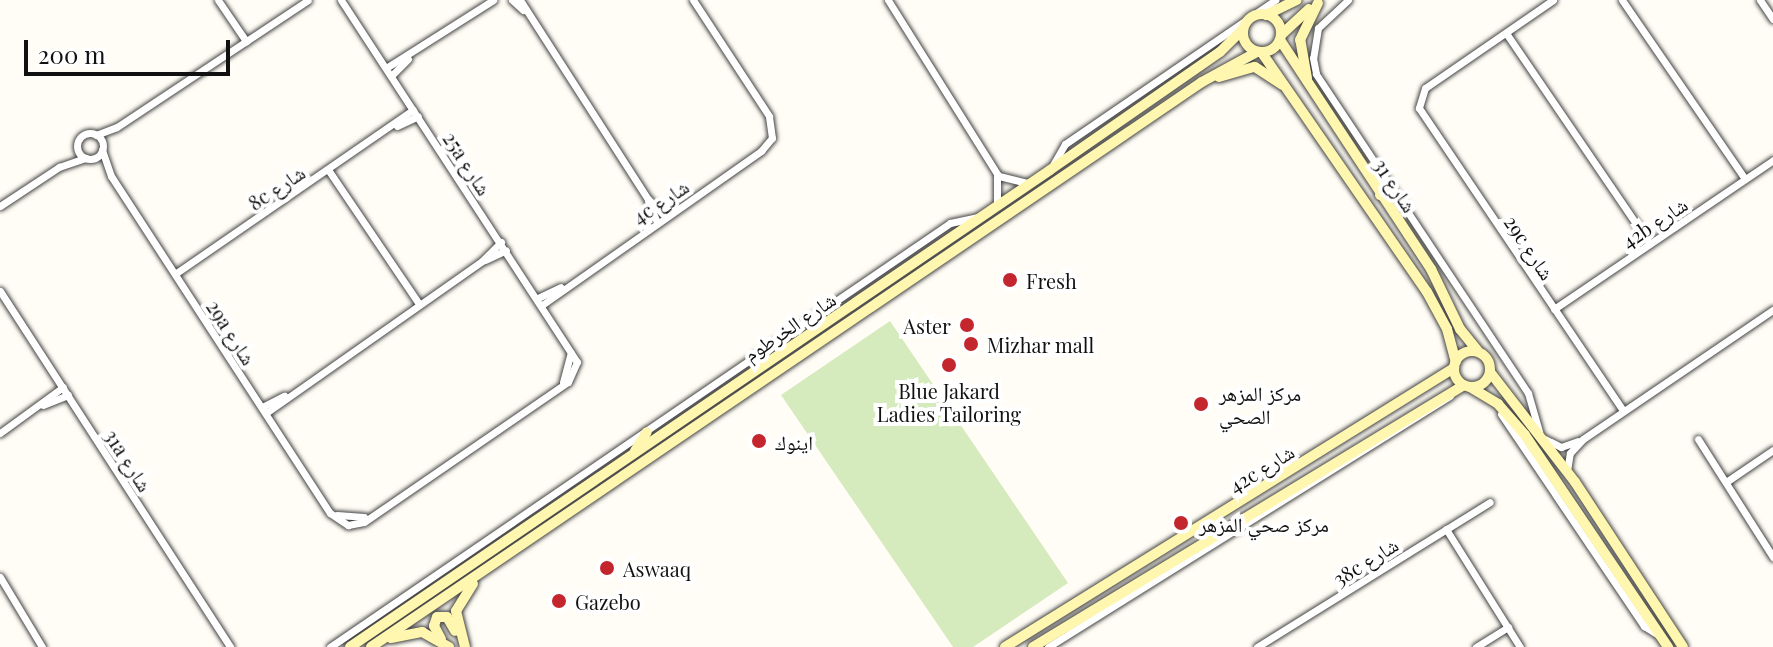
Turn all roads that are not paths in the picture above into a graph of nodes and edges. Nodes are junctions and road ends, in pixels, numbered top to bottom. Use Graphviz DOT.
graph roads {
  1 [pos="218,0"];
  2 [pos="308,0"];
  3 [pos="341,0"];
  4 [pos="493,0"];
  5 [pos="512,0"];
  6 [pos="520,0"];
  7 [pos="693,0"];
  8 [pos="888,0"];
  9 [pos="1275,0"];
  10 [pos="1297,0"];
  11 [pos="1348,0"];
  12 [pos="1553,0"];
  13 [pos="1622,0"];
  14 [pos="1760,0"];
  15 [pos="1320,2"];
  16 [pos="525,12"];
  17 [pos="1266,15"];
  18 [pos="1773,19"];
  19 [pos="1243,29"];
  20 [pos="1506,33"];
  21 [pos="1281,37"];
  22 [pos="246,41"];
  23 [pos="1260,52"];
  24 [pos="1207,61"];
  25 [pos="1186,64"];
  26 [pos="388,72"];
  27 [pos="1202,82"];
  28 [pos="1293,93"];
  29 [pos="1318,102"];
  30 [pos="416,113"];
  31 [pos="117,127"];
  32 [pos="96,135"];
  33 [pos="77,147"];
  34 [pos="102,148"];
  35 [pos="88,158"];
  36 [pos="1773,160"];
  37 [pos="59,167"];
  38 [pos="1050,170"];
  39 [pos="329,171"];
  40 [pos="997,174"];
  41 [pos="111,176"];
  42 [pos="1745,179"];
  43 [pos="1028,183"];
  44 [pos="1380,195"];
  45 [pos="648,199"];
  46 [pos="1400,199"];
  47 [pos="997,205"];
  48 [pos="0,206"];
  49 [pos="665,216"];
  50 [pos="981,217"];
  51 [pos="657,222"];
  52 [pos="501,242"];
  53 [pos="1650,244"];
  54 [pos="506,250"];
  55 [pos="482,261"];
  56 [pos="175,274"];
  57 [pos="0,291"];
  58 [pos="540,301"];
  59 [pos="419,304"];
  60 [pos="1554,309"];
  61 [pos="1773,310"];
  62 [pos="1478,351"];
  63 [pos="1455,365"];
  64 [pos="1490,372"];
  65 [pos="1467,386"];
  66 [pos="1452,388"];
  67 [pos="65,391"];
  68 [pos="1411,398"];
  69 [pos="264,410"];
  70 [pos="1623,410"];
  71 [pos="1418,411"];
  72 [pos="647,432"];
  73 [pos="0,433"];
  74 [pos="1542,435"];
  75 [pos="1583,439"];
  76 [pos="1698,439"];
  77 [pos="1773,450"];
  78 [pos="633,454"];
  79 [pos="1567,471"];
  80 [pos="603,476"];
  81 [pos="1726,482"];
  82 [pos="610,487"];
  83 [pos="1490,502"];
  84 [pos="348,522"];
  85 [pos="1446,529"];
  86 [pos="1773,557"];
  87 [pos="486,571"];
  88 [pos="0,577"];
  89 [pos="1508,627"];
  90 [pos="445,643"];
  91 [pos="375,645"];
  92 [pos="42,647"];
  93 [pos="230,647"];
  94 [pos="330,647"];
  95 [pos="350,647"];
  96 [pos="464,647"];
  97 [pos="1005,647"];
  98 [pos="1033,647"];
  99 [pos="1048,647"];
  100 [pos="1257,647"];
  101 [pos="1476,647"];
  102 [pos="1520,647"];
  103 [pos="1668,647"];
  104 [pos="1683,647"];
  1 -- 22 [label="street"];
  2 -- 22 [label="street"];
  3 -- 26 [label="street, 25a شارع"];
  4 -- 26 [label="street"];
  5 -- 16 [label="street"];
  6 -- 16 [label="street"];
  7 -- 49 [label="street, 4c شارع"];
  8 -- 40 [label="street"];
  9 -- 25 [label="street"];
  10 -- 17 [label="street"];
  11 -- 46 [label="street"];
  12 -- 20 [label="street"];
  13 -- 42 [label="street"];
  14 -- 18 [label="street"];
  15 -- 21 [label="street"];
  15 -- 29 [label="street"];
  16 -- 45 [label="street"];
  17 -- 19 [label="street"];
  17 -- 21 [label="street"];
  19 -- 23 [label="street"];
  19 -- 24 [label="street, شارع الخرطوم"];
  20 -- 53 [label="street"];
  20 -- 60 [label="street, 29c شارع"];
  21 -- 23 [label="street"];
  21 -- 29 [label="street, شارع 31"];
  22 -- 31 [label="street"];
  23 -- 27 [label="street, شارع الخرطوم"];
  23 -- 28 [label="street, شارع 31"];
  24 -- 25 [label="street"];
  24 -- 38 [label="street, شارع الخرطوم"];
  25 -- 38 [label="street"];
  26 -- 30 [label="street, 25a شارع"];
  27 -- 28 [label="street"];
  27 -- 82 [label="street, شارع الخرطوم"];
  28 -- 63 [label="street, شارع 31"];
  29 -- 44 [label="street, شارع 31"];
  30 -- 39 [label="street, 8c شارع"];
  30 -- 52 [label="street, 25a شارع"];
  31 -- 32 [label="street"];
  31 -- 34 [label="street"];
  32 -- 33 [label="street"];
  32 -- 34 [label="street, 29a شارع"];
  33 -- 35 [label="street, 29a شارع"];
  33 -- 37 [label="street"];
  34 -- 35 [label="street"];
  34 -- 41 [label="street, 29a شارع"];
  35 -- 37 [label="street"];
  35 -- 41 [label="street, 29a شارع"];
  36 -- 42 [label="street, 42b شارع"];
  37 -- 48 [label="street"];
  38 -- 43 [label="street, شارع الخرطوم"];
  39 -- 56 [label="street, 8c شارع"];
  39 -- 59 [label="street"];
  40 -- 43 [label="street"];
  40 -- 47 [label="street"];
  41 -- 56 [label="street, 29a شارع"];
  42 -- 53 [label="street, 42b شارع"];
  43 -- 47 [label="street, شارع الخرطوم"];
  44 -- 46 [label="street"];
  44 -- 62 [label="street, شارع 31"];
  45 -- 49 [label="street"];
  45 -- 51 [label="street"];
  46 -- 74 [label="street"];
  47 -- 50 [label="street, شارع الخرطوم"];
  49 -- 51 [label="street, 4c شارع"];
  50 -- 72 [label="street"];
  50 -- 78 [label="street, شارع الخرطوم"];
  51 -- 58 [label="street, 4c شارع"];
  52 -- 54 [label="street, 25a شارع"];
  52 -- 55 [label="street"];
  53 -- 60 [label="street, 42b شارع"];
  54 -- 55 [label="street"];
  54 -- 58 [label="street, 25a شارع"];
  55 -- 59 [label="street"];
  56 -- 69 [label="street, 29a شارع"];
  57 -- 67 [label="street, 31a شارع"];
  58 -- 84 [label="street, 25a شارع"];
  59 -- 69 [label="street"];
  60 -- 70 [label="street, 29c شارع"];
  61 -- 70 [label="street"];
  62 -- 63 [label="street"];
  62 -- 64 [label="street"];
  63 -- 65 [label="street"];
  63 -- 68 [label="street, 42c شارع"];
  64 -- 65 [label="street"];
  64 -- 74 [label="street"];
  65 -- 66 [label="street, 42c شارع"];
  65 -- 103 [label="street"];
  66 -- 71 [label="street, 42c شارع"];
  66 -- 99 [label="street"];
  67 -- 73 [label="street"];
  67 -- 93 [label="street, 31a شارع"];
  68 -- 71 [label="street"];
  68 -- 97 [label="street, 42c شارع"];
  69 -- 84 [label="street, 29a شارع"];
  70 -- 75 [label="street"];
  71 -- 98 [label="street, 42c شارع"];
  72 -- 78 [label="street"];
  72 -- 94 [label="street"];
  74 -- 75 [label="street"];
  74 -- 79 [label="street"];
  75 -- 79 [label="street"];
  76 -- 81 [label="street"];
  77 -- 81 [label="street"];
  78 -- 80 [label="street, شارع الخرطوم"];
  79 -- 104 [label="street"];
  80 -- 82 [label="street"];
  80 -- 95 [label="street, شارع الخرطوم"];
  81 -- 86 [label="street"];
  82 -- 87 [label="street, شارع الخرطوم"];
  83 -- 85 [label="street, 38c شارع"];
  85 -- 89 [label="street"];
  85 -- 100 [label="street, 38c شارع"];
  87 -- 91 [label="street, شارع الخرطوم"];
  87 -- 96 [label="street"];
  88 -- 92 [label="street"];
  89 -- 101 [label="street"];
  89 -- 102 [label="street"];
  90 -- 91 [label="street"];
  90 -- 96 [label="street"];
}
